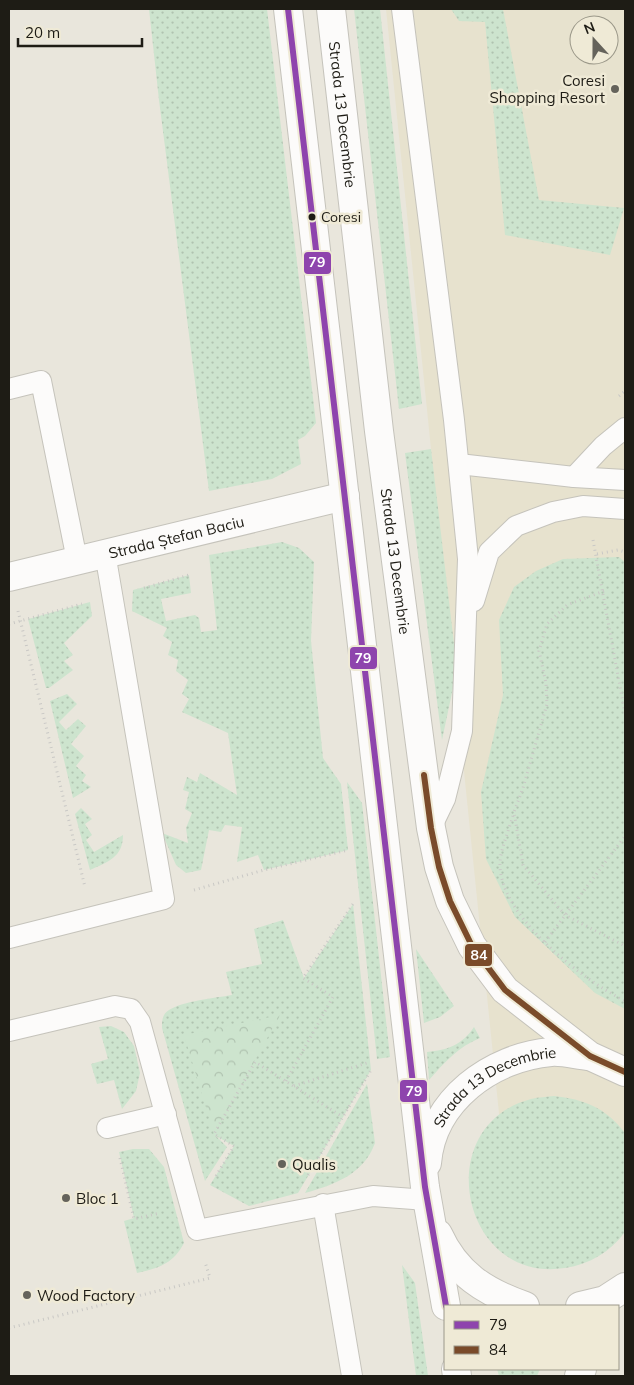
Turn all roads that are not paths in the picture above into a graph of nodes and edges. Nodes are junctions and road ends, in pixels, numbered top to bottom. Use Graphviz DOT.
graph roads {
  1 [pos="288,9"];
  2 [pos="331,9"];
  3 [pos="402,9"];
  4 [pos="9,389"];
  5 [pos="625,428"];
  6 [pos="459,464"];
  7 [pos="574,478"];
  8 [pos="625,480"];
  9 [pos="345,496"];
  10 [pos="625,509"];
  11 [pos="105,553"];
  12 [pos="77,560"];
  13 [pos="9,576"];
  14 [pos="467,624"];
  15 [pos="430,828"];
  16 [pos="9,938"];
  17 [pos="9,1031"];
  18 [pos="590,1056"];
  19 [pos="625,1071"];
  20 [pos="166,1114"];
  21 [pos="110,1127"];
  22 [pos="428,1202"];
  23 [pos="324,1204"];
  24 [pos="446,1305"];
  25 [pos="522,1305"];
  26 [pos="352,1376"];
  1 -- 9 [label="main road, Strada 13 Decembrie"];
  2 -- 15 [label="main road, Strada 13 Decembrie"];
  3 -- 6 [label="lane"];
  4 -- 12 [label="lane"];
  5 -- 7 [label="lane"];
  6 -- 7 [label="lane"];
  6 -- 14 [label="lane"];
  7 -- 8 [label="lane"];
  9 -- 11 [label="main road, Strada Ștefan Baciu"];
  9 -- 22 [label="main road, Strada 13 Decembrie"];
  10 -- 14 [label="lane"];
  11 -- 12 [label="main road, Strada Ștefan Baciu"];
  11 -- 16 [label="lane"];
  12 -- 13 [label="main road, Strada Ștefan Baciu"];
  14 -- 15 [label="lane"];
  15 -- 18 [label="main road, Strada 13 Decembrie"];
  17 -- 20 [label="lane"];
  18 -- 19 [label="main road, Strada 13 Decembrie"];
  18 -- 22 [label="main road, Strada 13 Decembrie"];
  20 -- 21 [label="lane"];
  20 -- 23 [label="lane"];
  22 -- 23 [label="lane"];
  22 -- 24 [label="main road, Strada 13 Decembrie"];
  22 -- 25 [label="main road, Strada 13 Decembrie"];
  23 -- 26 [label="lane"];
}
